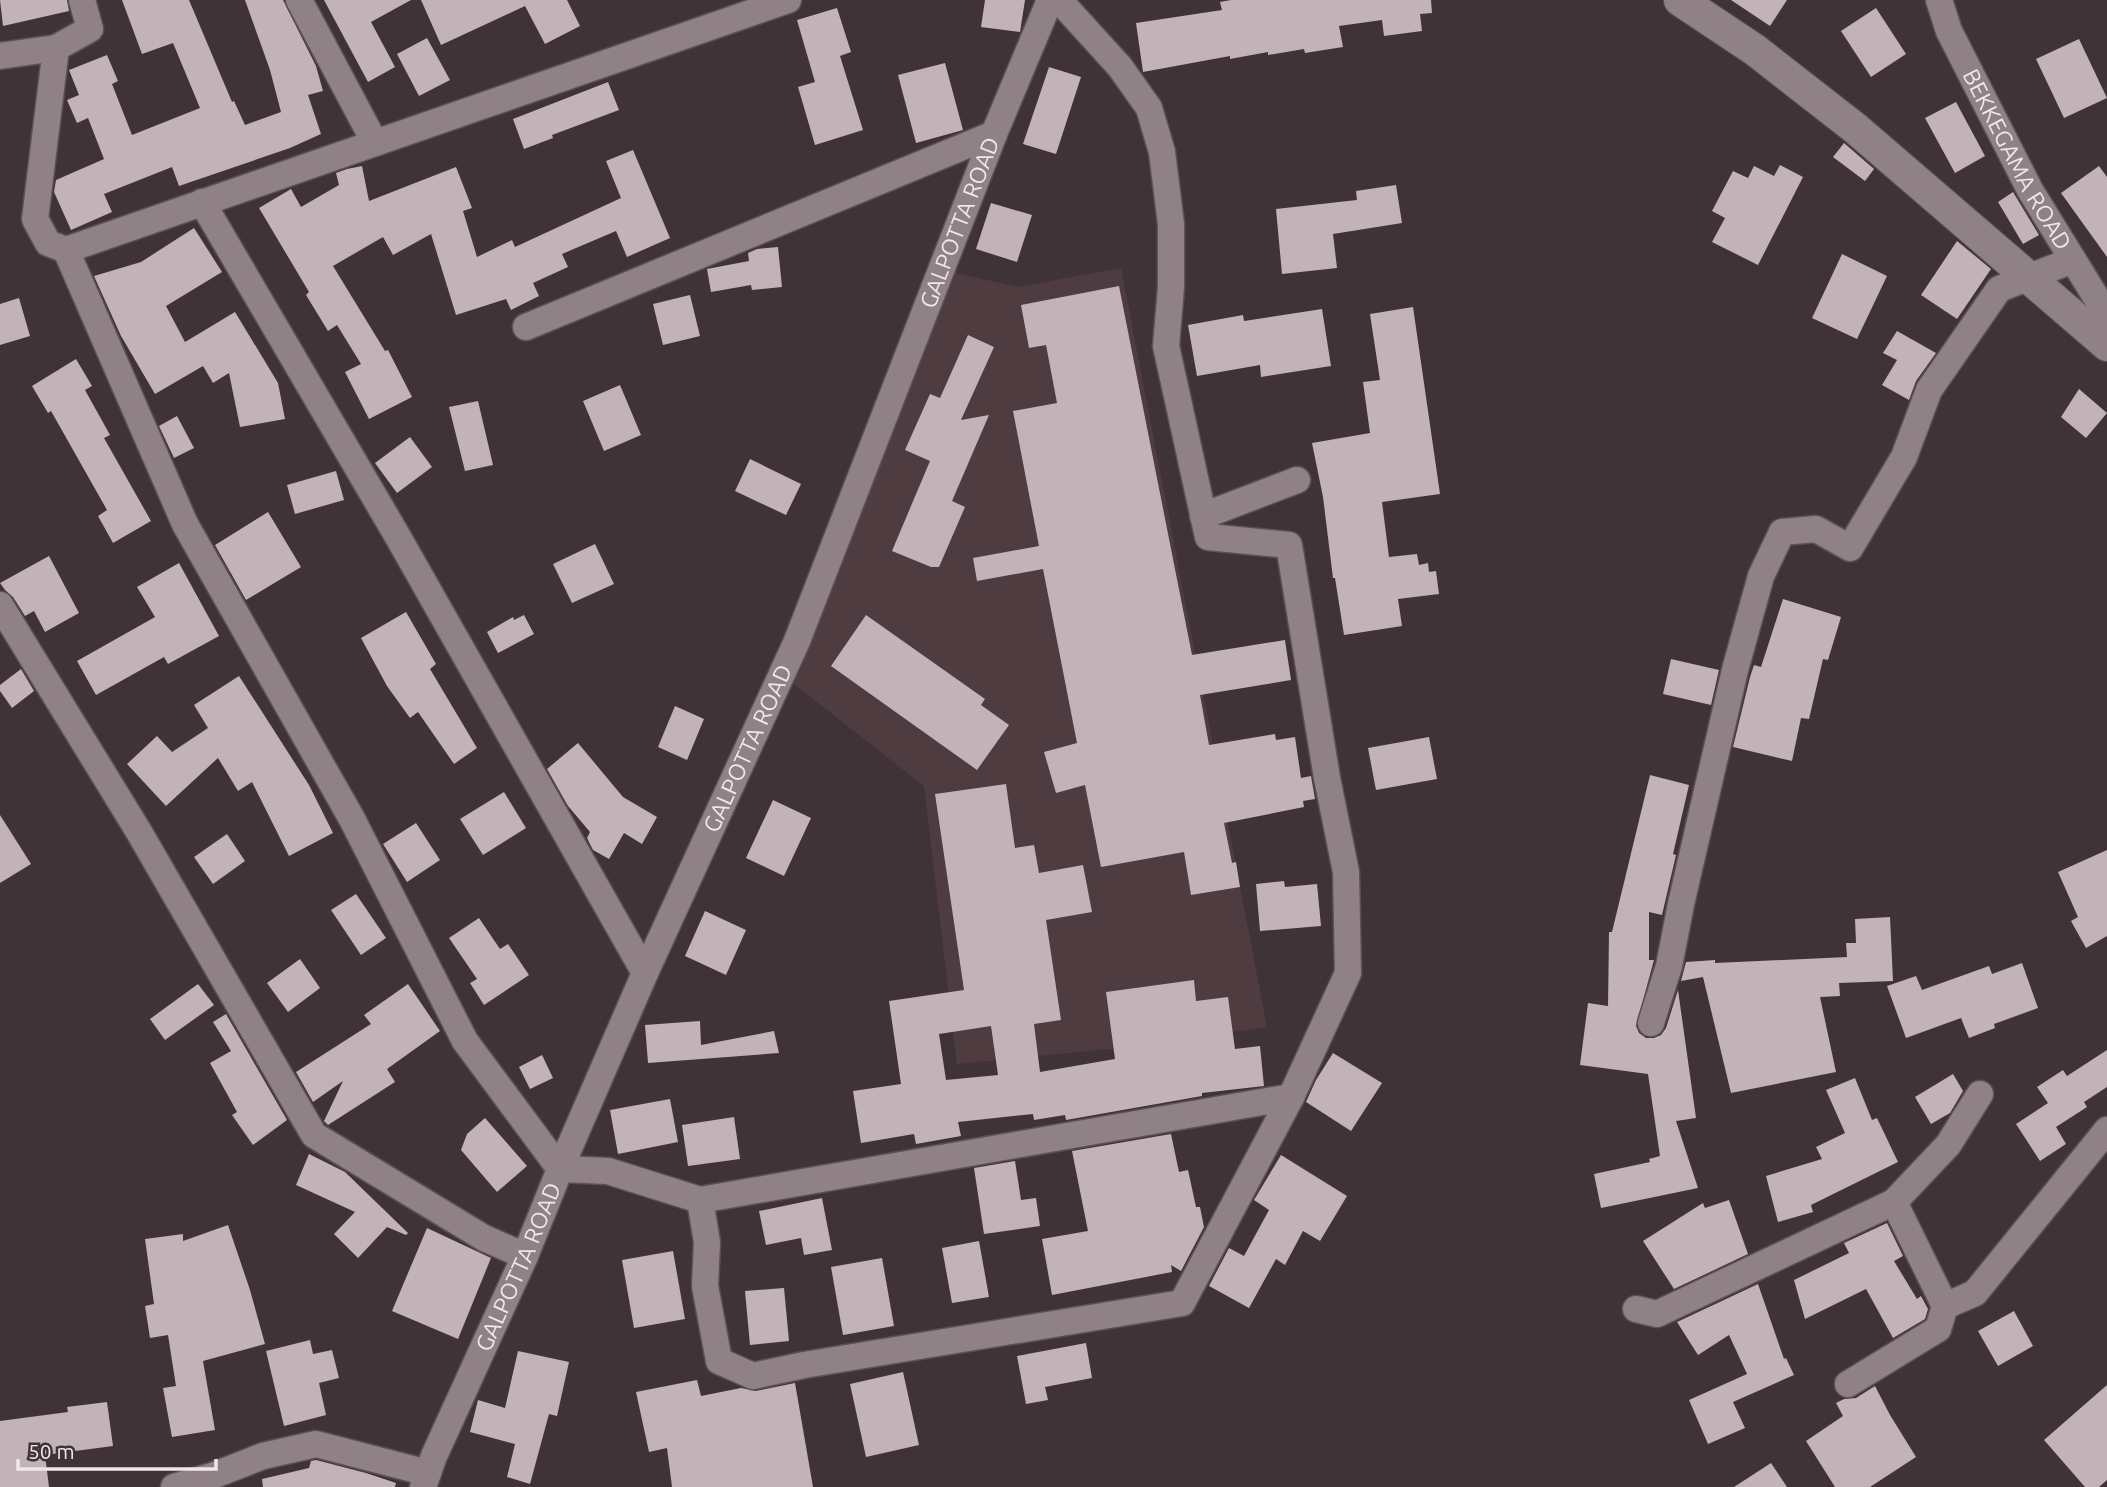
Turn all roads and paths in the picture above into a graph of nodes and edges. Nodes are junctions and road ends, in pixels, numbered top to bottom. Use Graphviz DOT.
graph roads {
  1 [pos="82,0"];
  2 [pos="299,0"];
  3 [pos="788,0"];
  4 [pos="1050,0"];
  5 [pos="1059,0"];
  6 [pos="1680,0"];
  7 [pos="1938,0"];
  8 [pos="752,6"];
  9 [pos="56,48"];
  10 [pos="0,56"];
  11 [pos="994,134"];
  12 [pos="375,143"];
  13 [pos="202,202"];
  14 [pos="66,250"];
  15 [pos="2073,260"];
  16 [pos="2027,277"];
  17 [pos="2107,315"];
  18 [pos="526,327"];
  19 [pos="2107,345"];
  20 [pos="1297,480"];
  21 [pos="1203,516"];
  22 [pos="0,605"];
  23 [pos="645,973"];
  24 [pos="1651,1023"];
  25 [pos="1980,1094"];
  26 [pos="1291,1097"];
  27 [pos="2107,1130"];
  28 [pos="560,1169"];
  29 [pos="700,1200"];
  30 [pos="1894,1202"];
  31 [pos="526,1256"];
  32 [pos="1945,1306"];
  33 [pos="1636,1309"];
  34 [pos="1848,1384"];
  35 [pos="426,1480"];
  36 [pos="174,1487"];
  1 -- 9 [label="street"];
  2 -- 12 [label="street"];
  3 -- 8 [label="street"];
  4 -- 11 [label="street, GALPOTTA ROAD"];
  5 -- 21 [label="street"];
  6 -- 16 [label="street"];
  7 -- 15 [label="street, BEKKEGAMA ROAD"];
  8 -- 12 [label="street"];
  9 -- 10 [label="street"];
  9 -- 14 [label="street"];
  11 -- 18 [label="street"];
  11 -- 23 [label="street, GALPOTTA ROAD"];
  12 -- 13 [label="street"];
  13 -- 14 [label="street"];
  13 -- 23 [label="street"];
  14 -- 28 [label="street"];
  15 -- 16 [label="street"];
  15 -- 17 [label="street, BEKKEGAMA ROAD"];
  16 -- 19 [label="street"];
  16 -- 24 [label="street"];
  20 -- 21 [label="street"];
  21 -- 26 [label="street"];
  22 -- 31 [label="street"];
  23 -- 28 [label="street, GALPOTTA ROAD"];
  25 -- 30 [label="street"];
  26 -- 29 [label="street"];
  26 -- 29 [label="street"];
  27 -- 32 [label="street"];
  28 -- 29 [label="street"];
  28 -- 31 [label="street, GALPOTTA ROAD"];
  30 -- 32 [label="street"];
  30 -- 33 [label="street"];
  31 -- 35 [label="street, GALPOTTA ROAD"];
  32 -- 34 [label="street"];
  35 -- 36 [label="street"];
}
